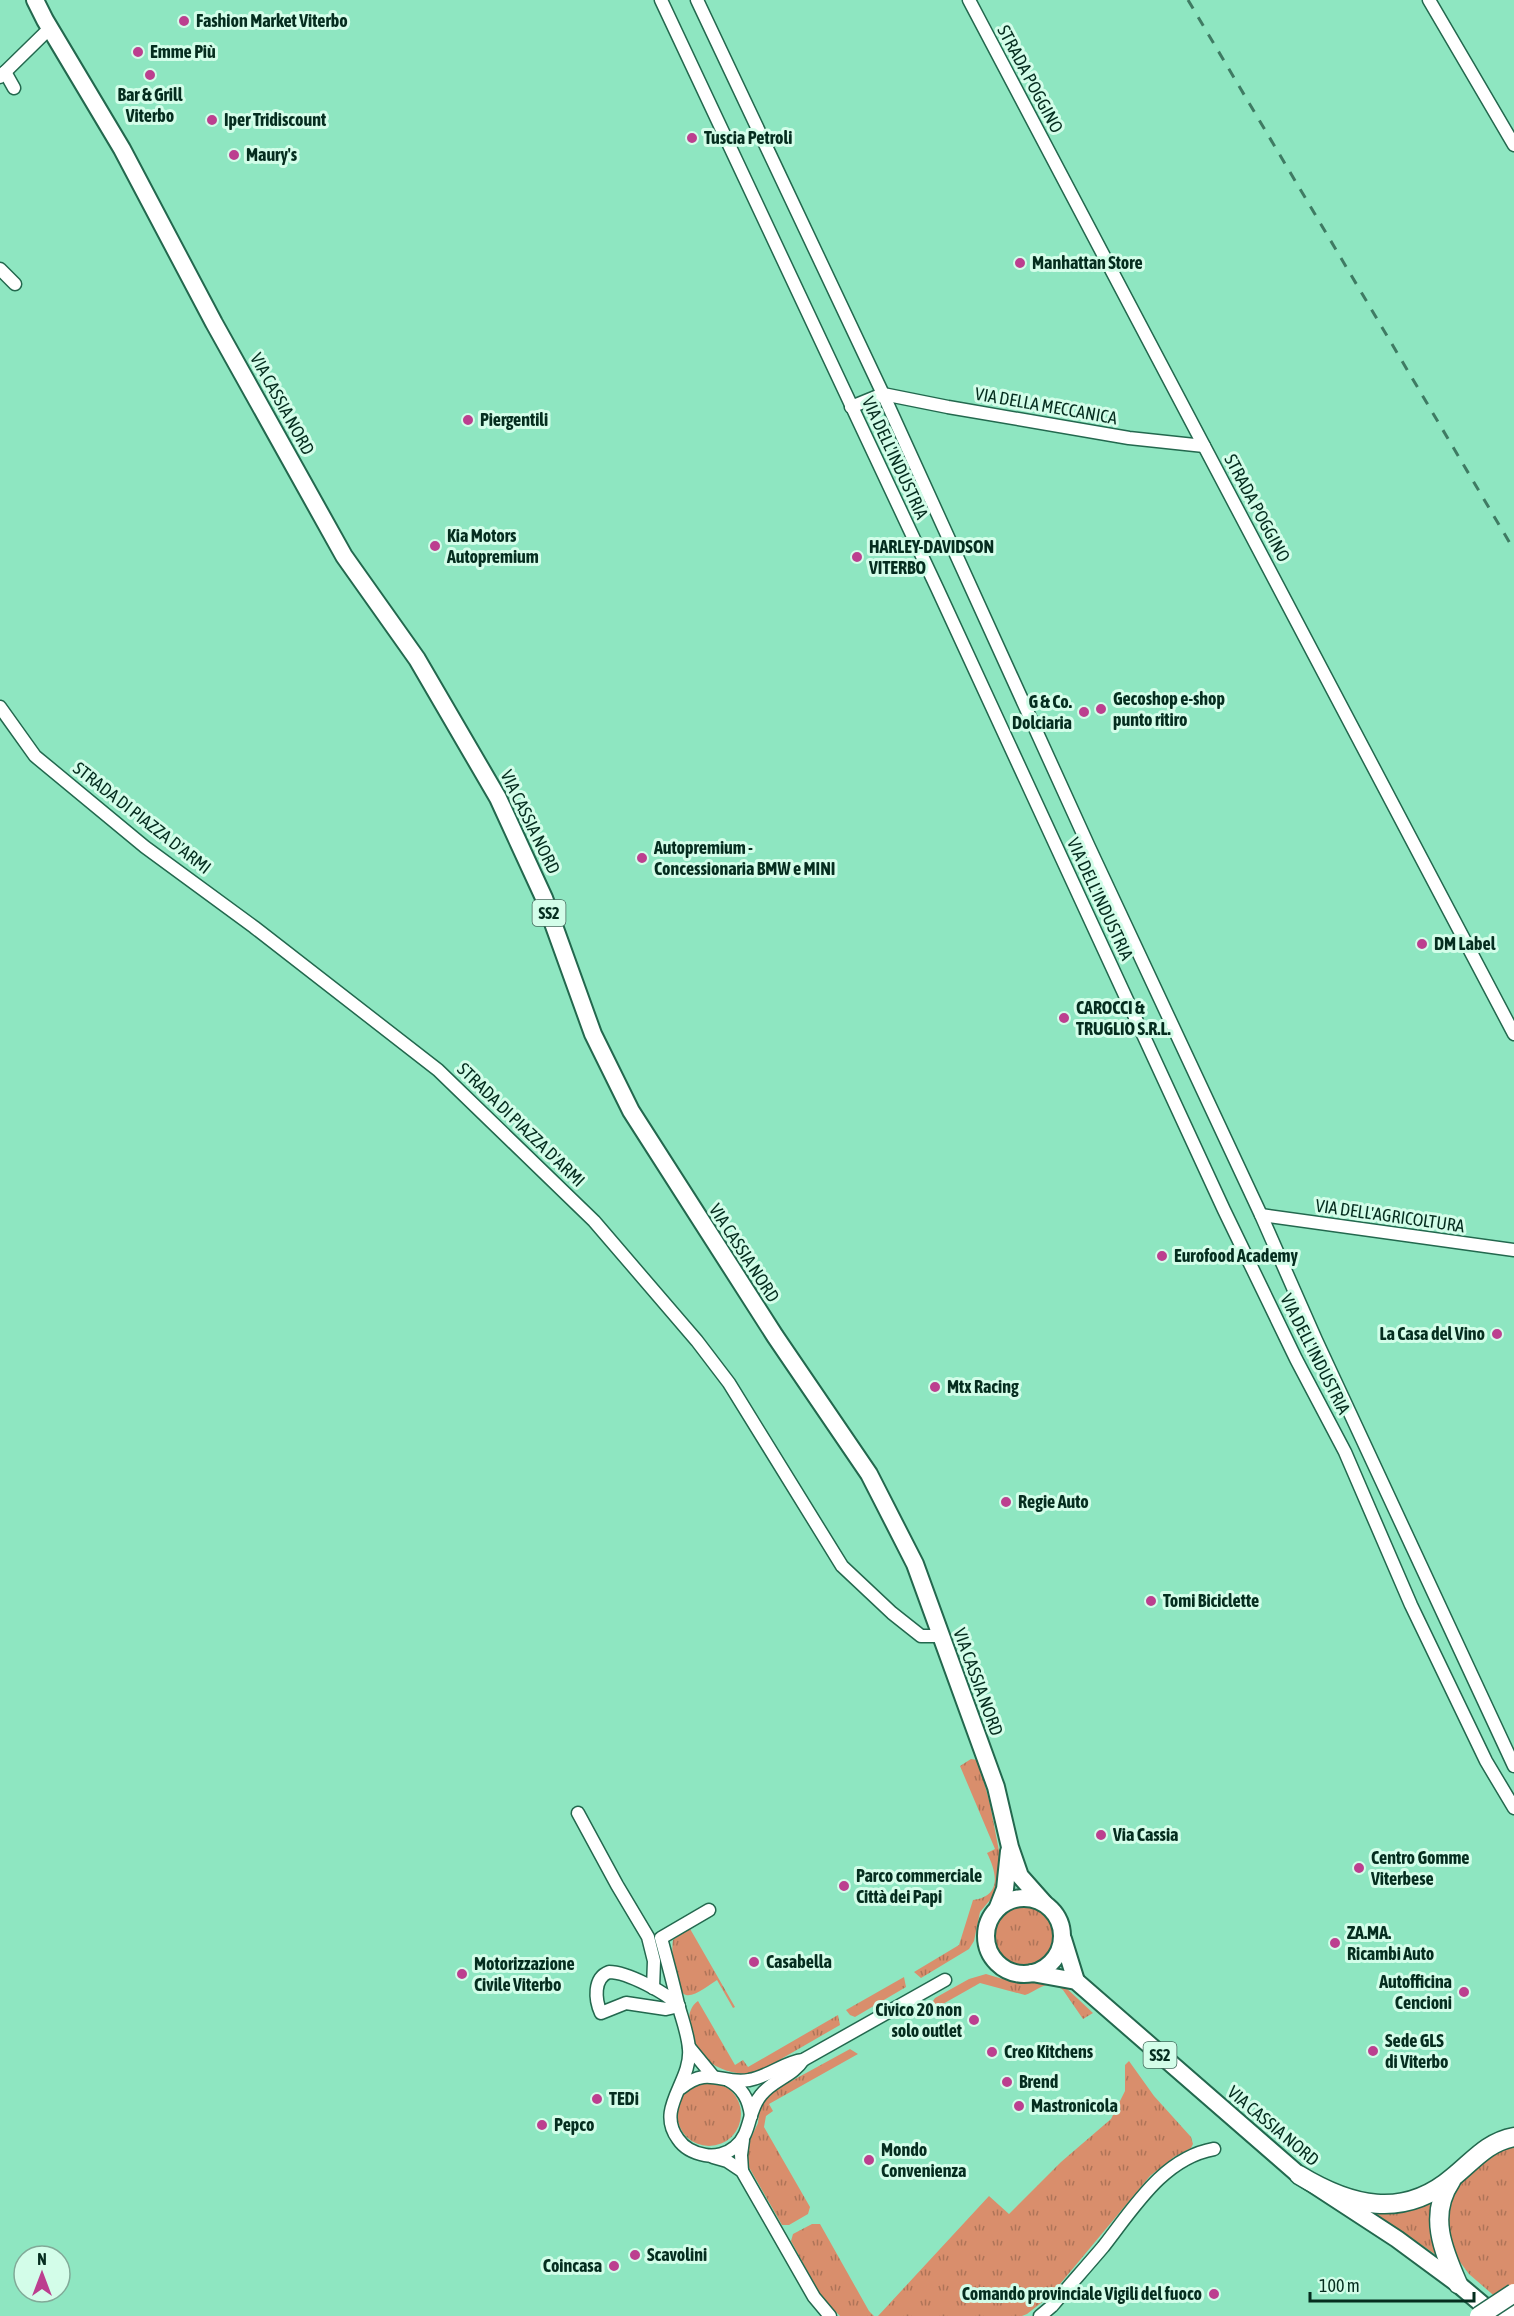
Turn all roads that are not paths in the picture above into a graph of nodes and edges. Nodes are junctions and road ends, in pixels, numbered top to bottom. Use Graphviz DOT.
graph roads {
  1 [pos="35,0"];
  2 [pos="661,0"];
  3 [pos="697,0"];
  4 [pos="969,0"];
  5 [pos="1429,0"];
  6 [pos="50,28"];
  7 [pos="2,74"];
  8 [pos="14,88"];
  9 [pos="1514,145"];
  10 [pos="0,269"];
  11 [pos="15,284"];
  12 [pos="883,394"];
  13 [pos="851,407"];
  14 [pos="1204,446"];
  15 [pos="0,707"];
  16 [pos="1514,1034"];
  17 [pos="1261,1215"];
  18 [pos="1514,1250"];
  19 [pos="940,1636"];
  20 [pos="1514,1766"];
  21 [pos="1514,1808"];
  22 [pos="578,1813"];
  23 [pos="1010,1847"];
  24 [pos="1044,1903"];
  25 [pos="998,1907"];
  26 [pos="709,1910"];
  27 [pos="1062,1938"];
  28 [pos="1032,1973"];
  29 [pos="945,1980"];
  30 [pos="1076,1982"];
  31 [pos="653,1988"];
  32 [pos="679,2006"];
  33 [pos="689,2047"];
  34 [pos="803,2060"];
  35 [pos="718,2077"];
  36 [pos="680,2089"];
  37 [pos="751,2118"];
  38 [pos="1514,2137"];
  39 [pos="743,2140"];
  40 [pos="1214,2149"];
  41 [pos="710,2156"];
  42 [pos="742,2171"];
  43 [pos="1299,2175"];
  44 [pos="1454,2177"];
  45 [pos="1463,2288"];
  46 [pos="1514,2293"];
  47 [pos="1514,2309"];
  48 [pos="830,2316"];
  49 [pos="1040,2316"];
  50 [pos="1479,2316"];
  51 [pos="1496,2316"];
  52 [pos="1503,2316"];
  1 -- 6 [label="main road, VIA CASSIA NORD / SS2"];
  2 -- 13 [label="street, VIA DELL'INDUSTRIA"];
  3 -- 12 [label="street, VIA DELL'INDUSTRIA"];
  4 -- 14 [label="street, STRADA POGGINO"];
  5 -- 9 [label="street"];
  6 -- 7 [label="street"];
  6 -- 19 [label="main road, VIA CASSIA NORD / SS2"];
  7 -- 8 [label="street"];
  10 -- 11 [label="street"];
  12 -- 13 [label="street"];
  12 -- 14 [label="street, VIA DELLA MECCANICA"];
  12 -- 17 [label="street, VIA DELL'INDUSTRIA"];
  13 -- 21 [label="street, VIA DELL'INDUSTRIA"];
  14 -- 16 [label="street, STRADA POGGINO"];
  15 -- 19 [label="street, STRADA DI PIAZZA D'ARMI"];
  17 -- 18 [label="street, VIA DELL'AGRICOLTURA"];
  17 -- 20 [label="street, VIA DELL'INDUSTRIA"];
  19 -- 23 [label="main road, VIA CASSIA NORD / SS2"];
  22 -- 31 [label="street"];
  23 -- 24 [label="main road, VIA CASSIA NORD / SS2"];
  23 -- 25 [label="main road, VIA CASSIA NORD / SS2"];
  24 -- 25 [label="main road"];
  24 -- 27 [label="main road, SS2"];
  25 -- 28 [label="main road, SS2"];
  26 -- 32 [label="street"];
  27 -- 28 [label="main road"];
  27 -- 30 [label="main road, SS2"];
  28 -- 30 [label="main road, VIA CASSIA NORD / SS2"];
  29 -- 34 [label="street"];
  30 -- 43 [label="main road, VIA CASSIA NORD / SS2"];
  31 -- 32 [label="street"];
  31 -- 32 [label="street"];
  32 -- 33 [label="street"];
  33 -- 35 [label="street"];
  33 -- 36 [label="street"];
  34 -- 35 [label="street"];
  34 -- 37 [label="street"];
  35 -- 36 [label="street"];
  35 -- 37 [label="street"];
  36 -- 41 [label="street"];
  37 -- 39 [label="street"];
  38 -- 44 [label="highway"];
  39 -- 41 [label="street"];
  39 -- 42 [label="street"];
  40 -- 49 [label="street"];
  41 -- 42 [label="street"];
  42 -- 48 [label="street"];
  43 -- 44 [label="highway"];
  43 -- 45 [label="main road, VIA CASSIA NORD / SS2"];
  44 -- 45 [label="highway"];
  45 -- 51 [label="main road, VIA CASSIA NORD / SS2"];
  46 -- 50 [label="highway, bridge"];
  47 -- 52 [label="highway"];
}
